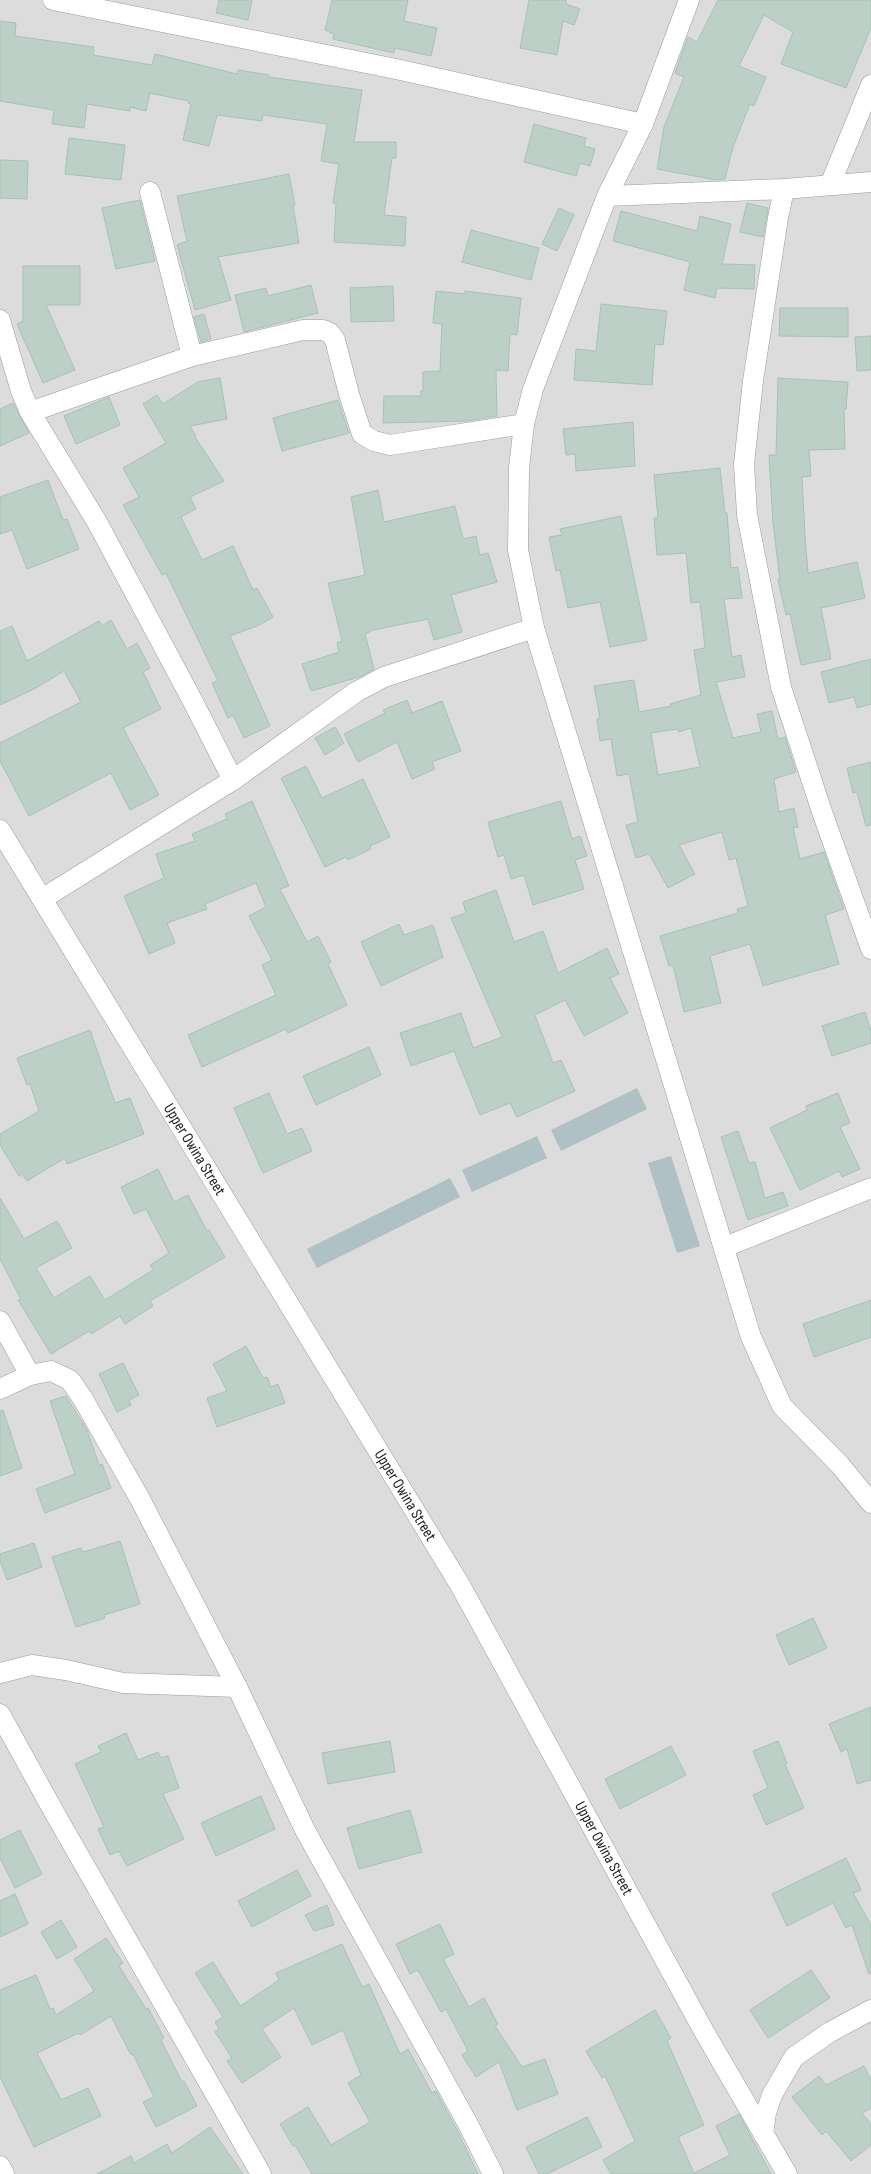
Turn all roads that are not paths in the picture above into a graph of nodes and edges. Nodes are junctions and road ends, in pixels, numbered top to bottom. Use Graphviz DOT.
graph roads {
  1 [pos="53,0"];
  2 [pos="689,0"];
  3 [pos="131,8"];
  4 [pos="871,85"];
  5 [pos="643,124"];
  6 [pos="871,182"];
  7 [pos="830,185"];
  8 [pos="784,189"];
  9 [pos="150,192"];
  10 [pos="607,196"];
  11 [pos="0,320"];
  12 [pos="192,356"];
  13 [pos="30,412"];
  14 [pos="524,424"];
  15 [pos="534,628"];
  16 [pos="233,780"];
  17 [pos="0,830"];
  18 [pos="42,899"];
  19 [pos="871,949"];
  20 [pos="871,1188"];
  21 [pos="725,1246"];
  22 [pos="0,1322"];
  23 [pos="30,1374"];
  24 [pos="0,1389"];
  25 [pos="871,1503"];
  26 [pos="0,1673"];
  27 [pos="237,1687"];
  28 [pos="0,1714"];
  29 [pos="871,2010"];
  30 [pos="763,2133"];
  31 [pos="0,2166"];
  32 [pos="4,2174"];
  33 [pos="261,2174"];
  34 [pos="492,2174"];
  35 [pos="787,2174"];
  1 -- 3 [label="street"];
  2 -- 5 [label="street"];
  3 -- 5 [label="street"];
  4 -- 7 [label="street"];
  5 -- 10 [label="street"];
  6 -- 7 [label="street"];
  7 -- 8 [label="street"];
  8 -- 10 [label="street"];
  8 -- 19 [label="street"];
  9 -- 12 [label="street"];
  10 -- 14 [label="street"];
  11 -- 13 [label="street"];
  12 -- 13 [label="street"];
  12 -- 14 [label="street"];
  13 -- 16 [label="street"];
  14 -- 15 [label="street"];
  15 -- 16 [label="street"];
  15 -- 21 [label="street"];
  16 -- 18 [label="street"];
  17 -- 18 [label="street, Upper Owina Street"];
  18 -- 30 [label="street, Upper Owina Street"];
  20 -- 21 [label="street"];
  21 -- 25 [label="street"];
  22 -- 23 [label="street"];
  23 -- 24 [label="street"];
  23 -- 27 [label="street"];
  26 -- 27 [label="street"];
  27 -- 34 [label="street"];
  28 -- 33 [label="street"];
  29 -- 30 [label="street"];
  30 -- 35 [label="street, Upper Owina Street"];
  31 -- 32 [label="street"];
}
